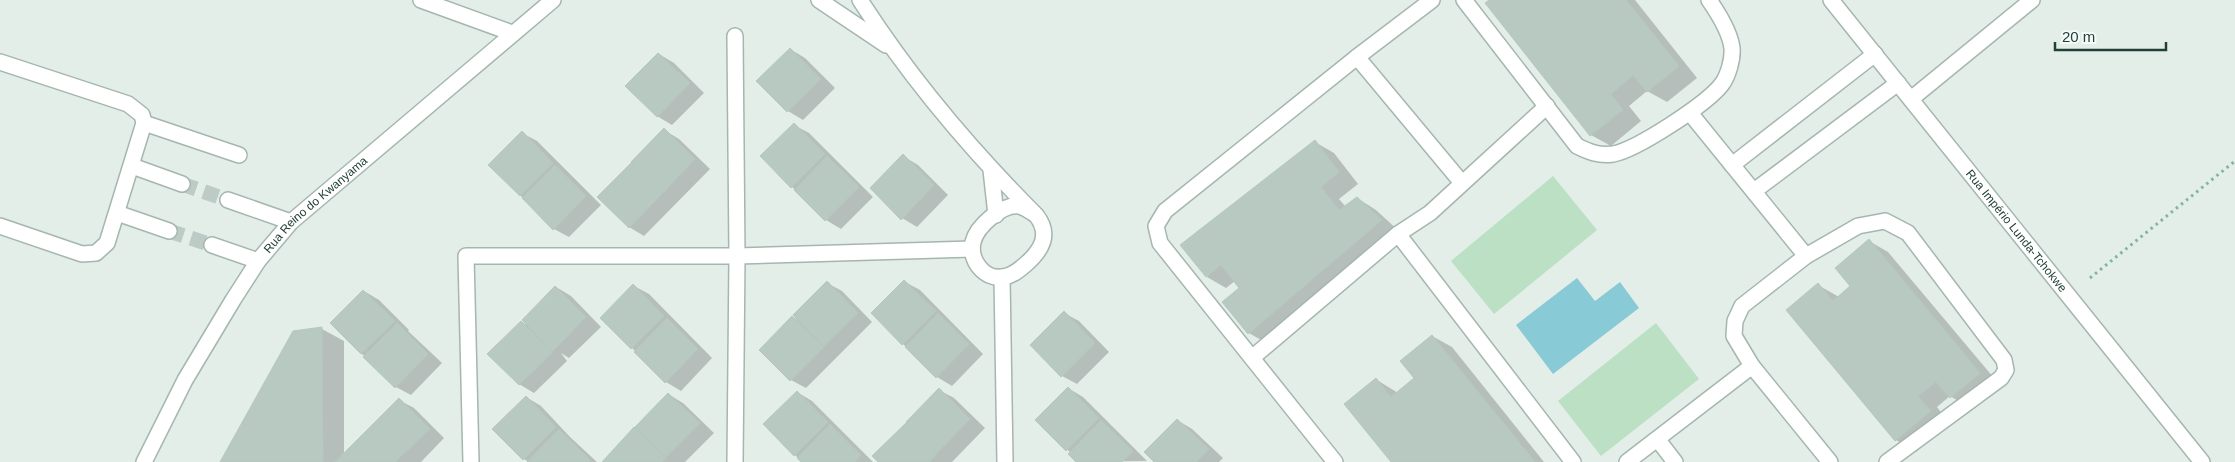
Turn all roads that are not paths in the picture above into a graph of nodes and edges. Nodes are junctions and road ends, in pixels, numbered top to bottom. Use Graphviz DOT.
graph roads {
  1 [pos="421,0"];
  2 [pos="553,0"];
  3 [pos="819,0"];
  4 [pos="860,0"];
  5 [pos="1432,0"];
  6 [pos="1464,0"];
  7 [pos="1709,0"];
  8 [pos="1831,0"];
  9 [pos="2032,0"];
  10 [pos="512,33"];
  11 [pos="735,36"];
  12 [pos="892,50"];
  13 [pos="1875,54"];
  14 [pos="1357,56"];
  15 [pos="0,62"];
  16 [pos="1898,83"];
  17 [pos="1911,99"];
  18 [pos="1547,106"];
  19 [pos="1690,113"];
  20 [pos="144,124"];
  21 [pos="239,155"];
  22 [pos="1732,165"];
  23 [pos="132,166"];
  24 [pos="991,170"];
  25 [pos="1462,183"];
  26 [pos="182,184"];
  27 [pos="1754,191"];
  28 [pos="228,200"];
  29 [pos="117,213"];
  30 [pos="996,215"];
  31 [pos="1036,215"];
  32 [pos="291,222"];
  33 [pos="0,226"];
  34 [pos="169,230"];
  35 [pos="1398,234"];
  36 [pos="212,245"];
  37 [pos="972,249"];
  38 [pos="737,256"];
  39 [pos="1806,256"];
  40 [pos="258,261"];
  41 [pos="1002,277"];
  42 [pos="1253,357"];
  43 [pos="1752,366"];
  44 [pos="1658,440"];
  45 [pos="144,462"];
  46 [pos="471,462"];
  47 [pos="735,462"];
  48 [pos="1006,462"];
  49 [pos="1335,462"];
  50 [pos="1573,462"];
  51 [pos="1627,462"];
  52 [pos="1675,462"];
  53 [pos="1830,462"];
  54 [pos="1887,462"];
  55 [pos="2202,462"];
  1 -- 10 [label="street"];
  2 -- 10 [label="street, Rua Reino do Kwanyama"];
  3 -- 12 [label="street"];
  4 -- 12 [label="street"];
  5 -- 14 [label="street"];
  6 -- 18 [label="street"];
  7 -- 19 [label="street"];
  8 -- 13 [label="street, Rua Império Lunda-Tchokwe"];
  9 -- 17 [label="street"];
  10 -- 32 [label="street, Rua Reino do Kwanyama"];
  11 -- 38 [label="street"];
  12 -- 24 [label="street"];
  13 -- 16 [label="street, Rua Império Lunda-Tchokwe"];
  13 -- 22 [label="street"];
  14 -- 25 [label="street"];
  14 -- 42 [label="street"];
  15 -- 20 [label="street"];
  16 -- 17 [label="street, Rua Império Lunda-Tchokwe"];
  16 -- 27 [label="street"];
  17 -- 55 [label="street, Rua Império Lunda-Tchokwe"];
  18 -- 19 [label="street"];
  18 -- 25 [label="street"];
  19 -- 22 [label="street"];
  20 -- 21 [label="street"];
  20 -- 23 [label="street"];
  22 -- 27 [label="street"];
  23 -- 26 [label="street"];
  23 -- 29 [label="street"];
  24 -- 30 [label="street"];
  24 -- 31 [label="street"];
  25 -- 35 [label="street"];
  27 -- 39 [label="street"];
  28 -- 32 [label="street"];
  29 -- 33 [label="street"];
  29 -- 34 [label="street"];
  30 -- 31 [label="street"];
  30 -- 37 [label="street"];
  31 -- 41 [label="street"];
  32 -- 40 [label="street, Rua Reino do Kwanyama"];
  35 -- 42 [label="street"];
  35 -- 50 [label="street"];
  36 -- 40 [label="street"];
  37 -- 38 [label="street"];
  37 -- 41 [label="street"];
  38 -- 46 [label="street"];
  38 -- 47 [label="street"];
  39 -- 43 [label="street"];
  39 -- 54 [label="street"];
  40 -- 45 [label="street, Rua Reino do Kwanyama"];
  41 -- 48 [label="street"];
  42 -- 49 [label="street"];
  43 -- 44 [label="street"];
  43 -- 53 [label="street"];
  44 -- 51 [label="street"];
  44 -- 52 [label="street"];
}
